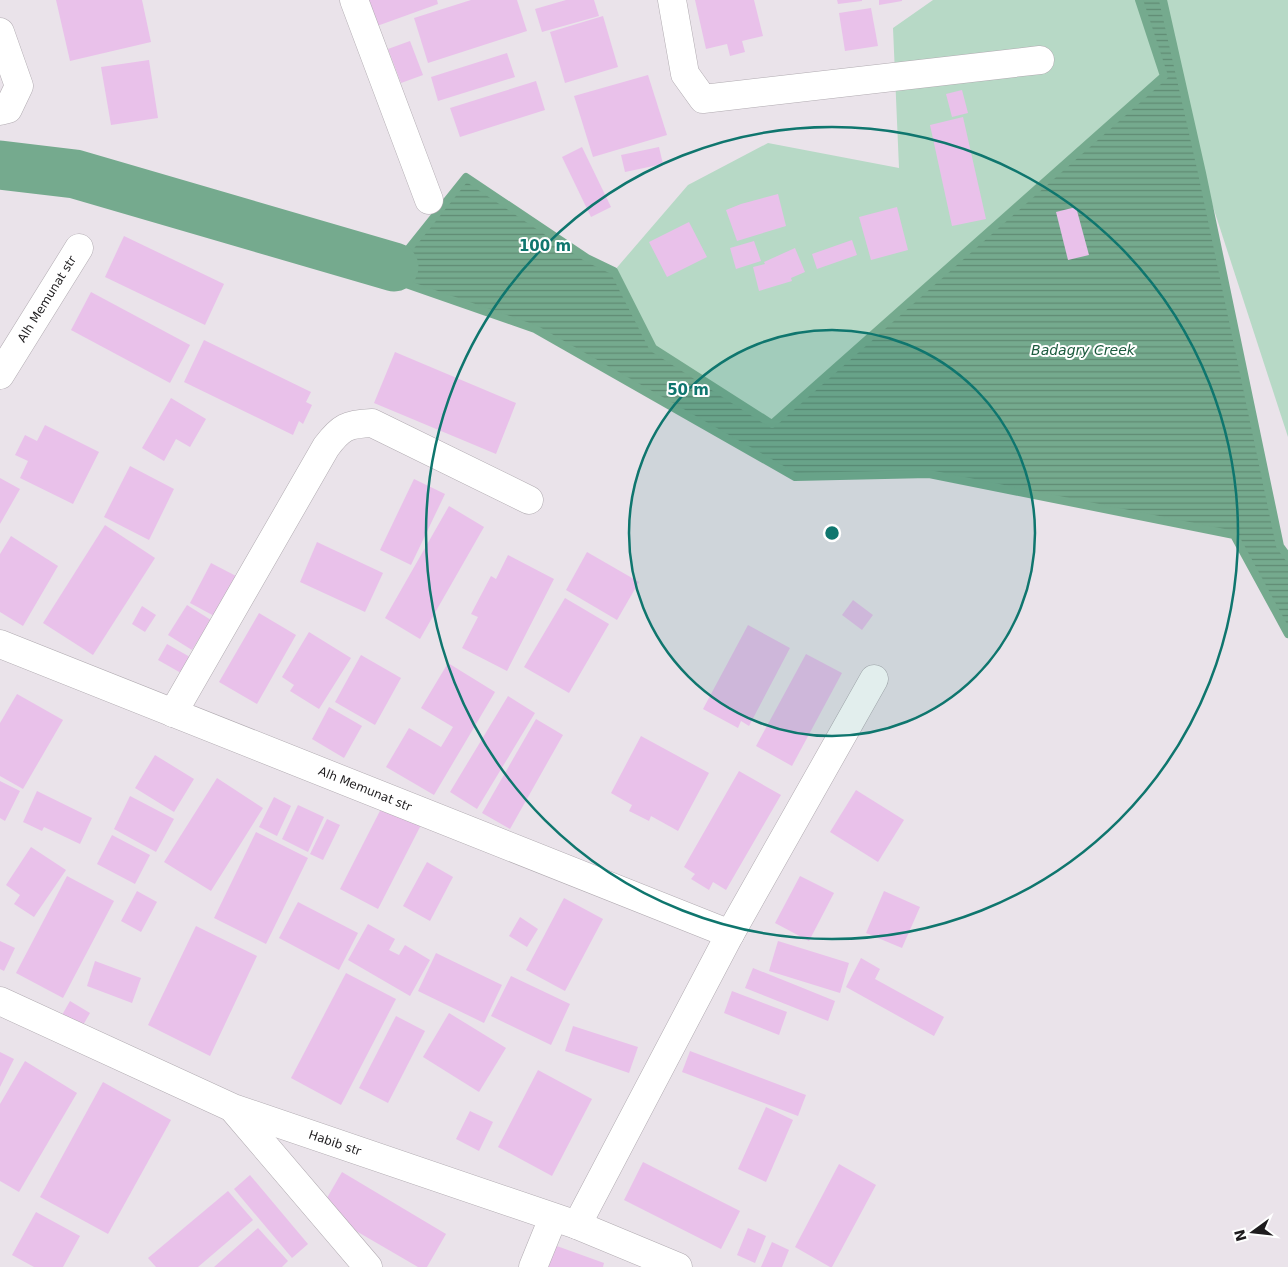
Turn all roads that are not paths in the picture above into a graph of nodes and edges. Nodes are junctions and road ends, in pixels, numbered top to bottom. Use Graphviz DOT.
graph roads {
  1 [pos="354,0"];
  2 [pos="672,0"];
  3 [pos="0,32"];
  4 [pos="1040,60"];
  5 [pos="0,111"];
  6 [pos="428,200"];
  7 [pos="79,248"];
  8 [pos="0,375"];
  9 [pos="530,500"];
  10 [pos="0,644"];
  11 [pos="874,679"];
  12 [pos="173,713"];
  13 [pos="730,934"];
  14 [pos="0,1001"];
  15 [pos="233,1108"];
  16 [pos="565,1222"];
  17 [pos="368,1267"];
  18 [pos="533,1267"];
  19 [pos="678,1267"];
  1 -- 6 [label="street"];
  2 -- 4 [label="street"];
  3 -- 5 [label="street"];
  7 -- 8 [label="street, Alh Memunat str"];
  9 -- 12 [label="street"];
  10 -- 12 [label="street, Alh Memunat str"];
  11 -- 13 [label="street"];
  12 -- 13 [label="street, Alh Memunat str"];
  13 -- 16 [label="street"];
  14 -- 15 [label="street, Habib str"];
  15 -- 16 [label="street, Habib str"];
  15 -- 17 [label="street"];
  16 -- 18 [label="street"];
  16 -- 19 [label="street, Habib str"];
}
